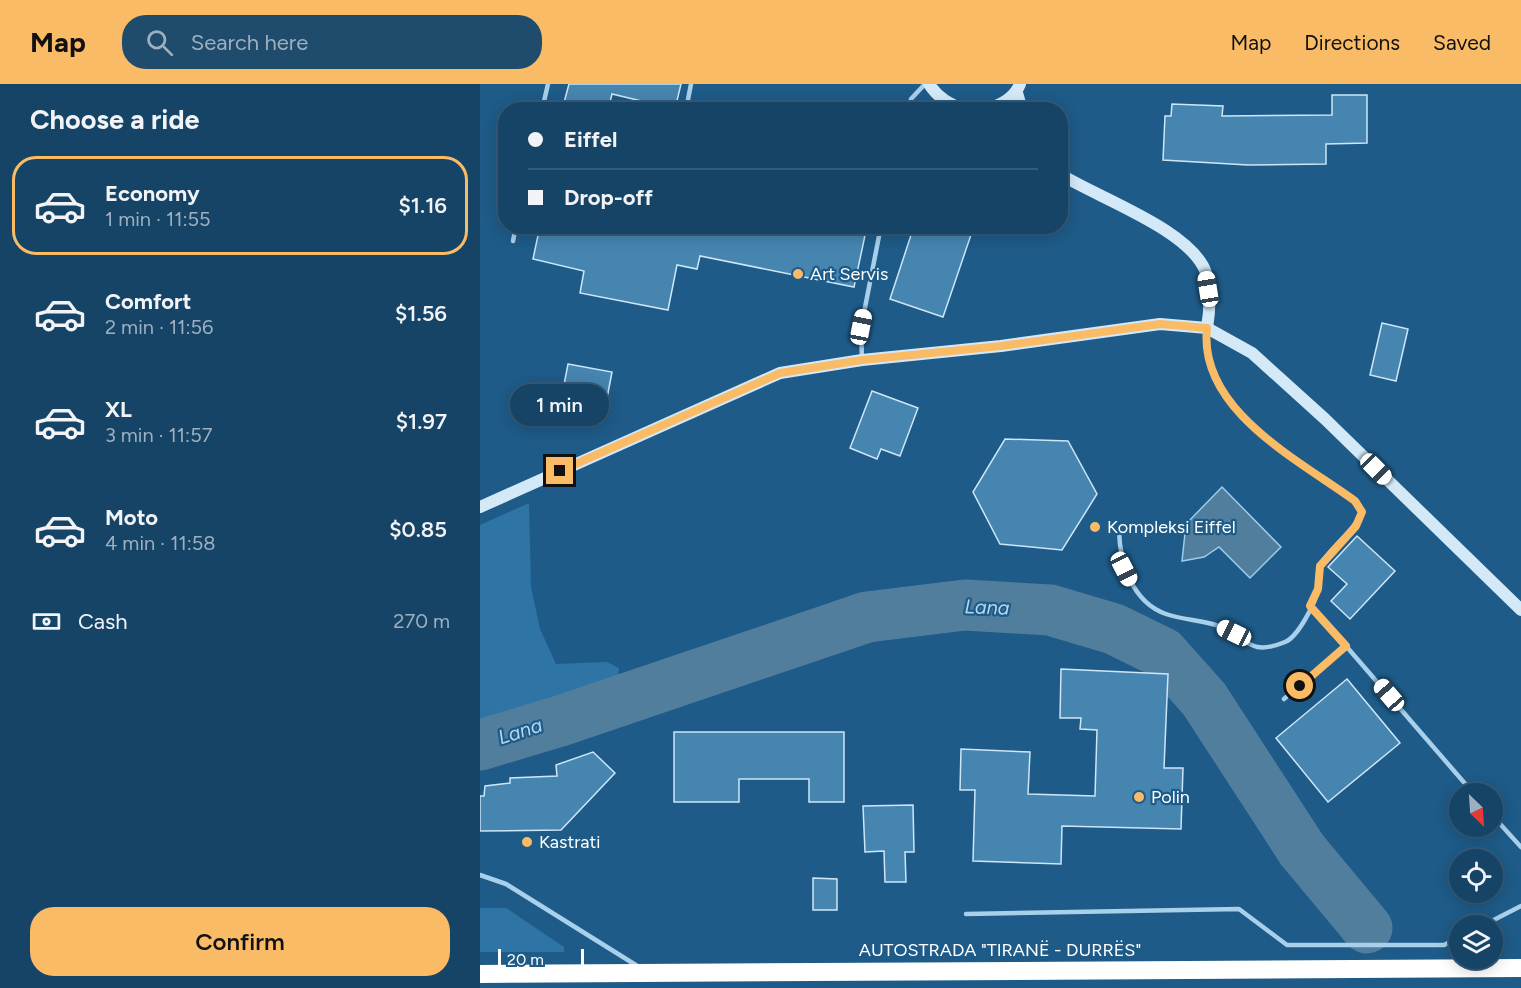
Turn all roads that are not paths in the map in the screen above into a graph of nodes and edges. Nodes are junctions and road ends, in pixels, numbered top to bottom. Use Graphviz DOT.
graph roads {
  1 [pos="548,84"];
  2 [pos="691,84"];
  3 [pos="927,84"];
  4 [pos="1018,88"];
  5 [pos="544,102"];
  6 [pos="688,102"];
  7 [pos="910,102"];
  8 [pos="947,102"];
  9 [pos="1003,102"];
  10 [pos="1068,178"];
  11 [pos="514,234"];
  12 [pos="879,234"];
  13 [pos="513,241"];
  14 [pos="1207,328"];
  15 [pos="862,360"];
  16 [pos="480,507"];
  17 [pos="1119,531"];
  18 [pos="1310,606"];
  19 [pos="1521,610"];
  20 [pos="1346,646"];
  21 [pos="1284,699"];
  22 [pos="1464,783"];
  23 [pos="1503,827"];
  24 [pos="1521,847"];
  25 [pos="480,875"];
  26 [pos="1521,906"];
  27 [pos="966,914"];
  28 [pos="1503,915"];
  29 [pos="1449,942"];
  30 [pos="1521,968"];
  31 [pos="649,973"];
  32 [pos="480,974"];
  1 -- 5 [label="lane"];
  2 -- 6 [label="lane"];
  3 -- 7 [label="lane"];
  3 -- 8 [label="main road"];
  4 -- 9 [label="main road"];
  10 -- 14 [label="main road"];
  11 -- 13 [label="lane"];
  12 -- 15 [label="lane"];
  14 -- 15 [label="main road"];
  14 -- 18 [label="lane"];
  14 -- 19 [label="main road"];
  15 -- 16 [label="main road"];
  17 -- 18 [label="lane"];
  18 -- 20 [label="lane"];
  20 -- 21 [label="lane"];
  20 -- 22 [label="lane"];
  23 -- 24 [label="lane"];
  25 -- 31 [label="lane"];
  26 -- 28 [label="lane"];
  27 -- 29 [label="lane"];
  30 -- 31 [label="highway, AUTOSTRADA \"TIRANË - DURRËS\""];
  31 -- 32 [label="highway, AUTOSTRADA \"TIRANË - DURRËS\""];
}
